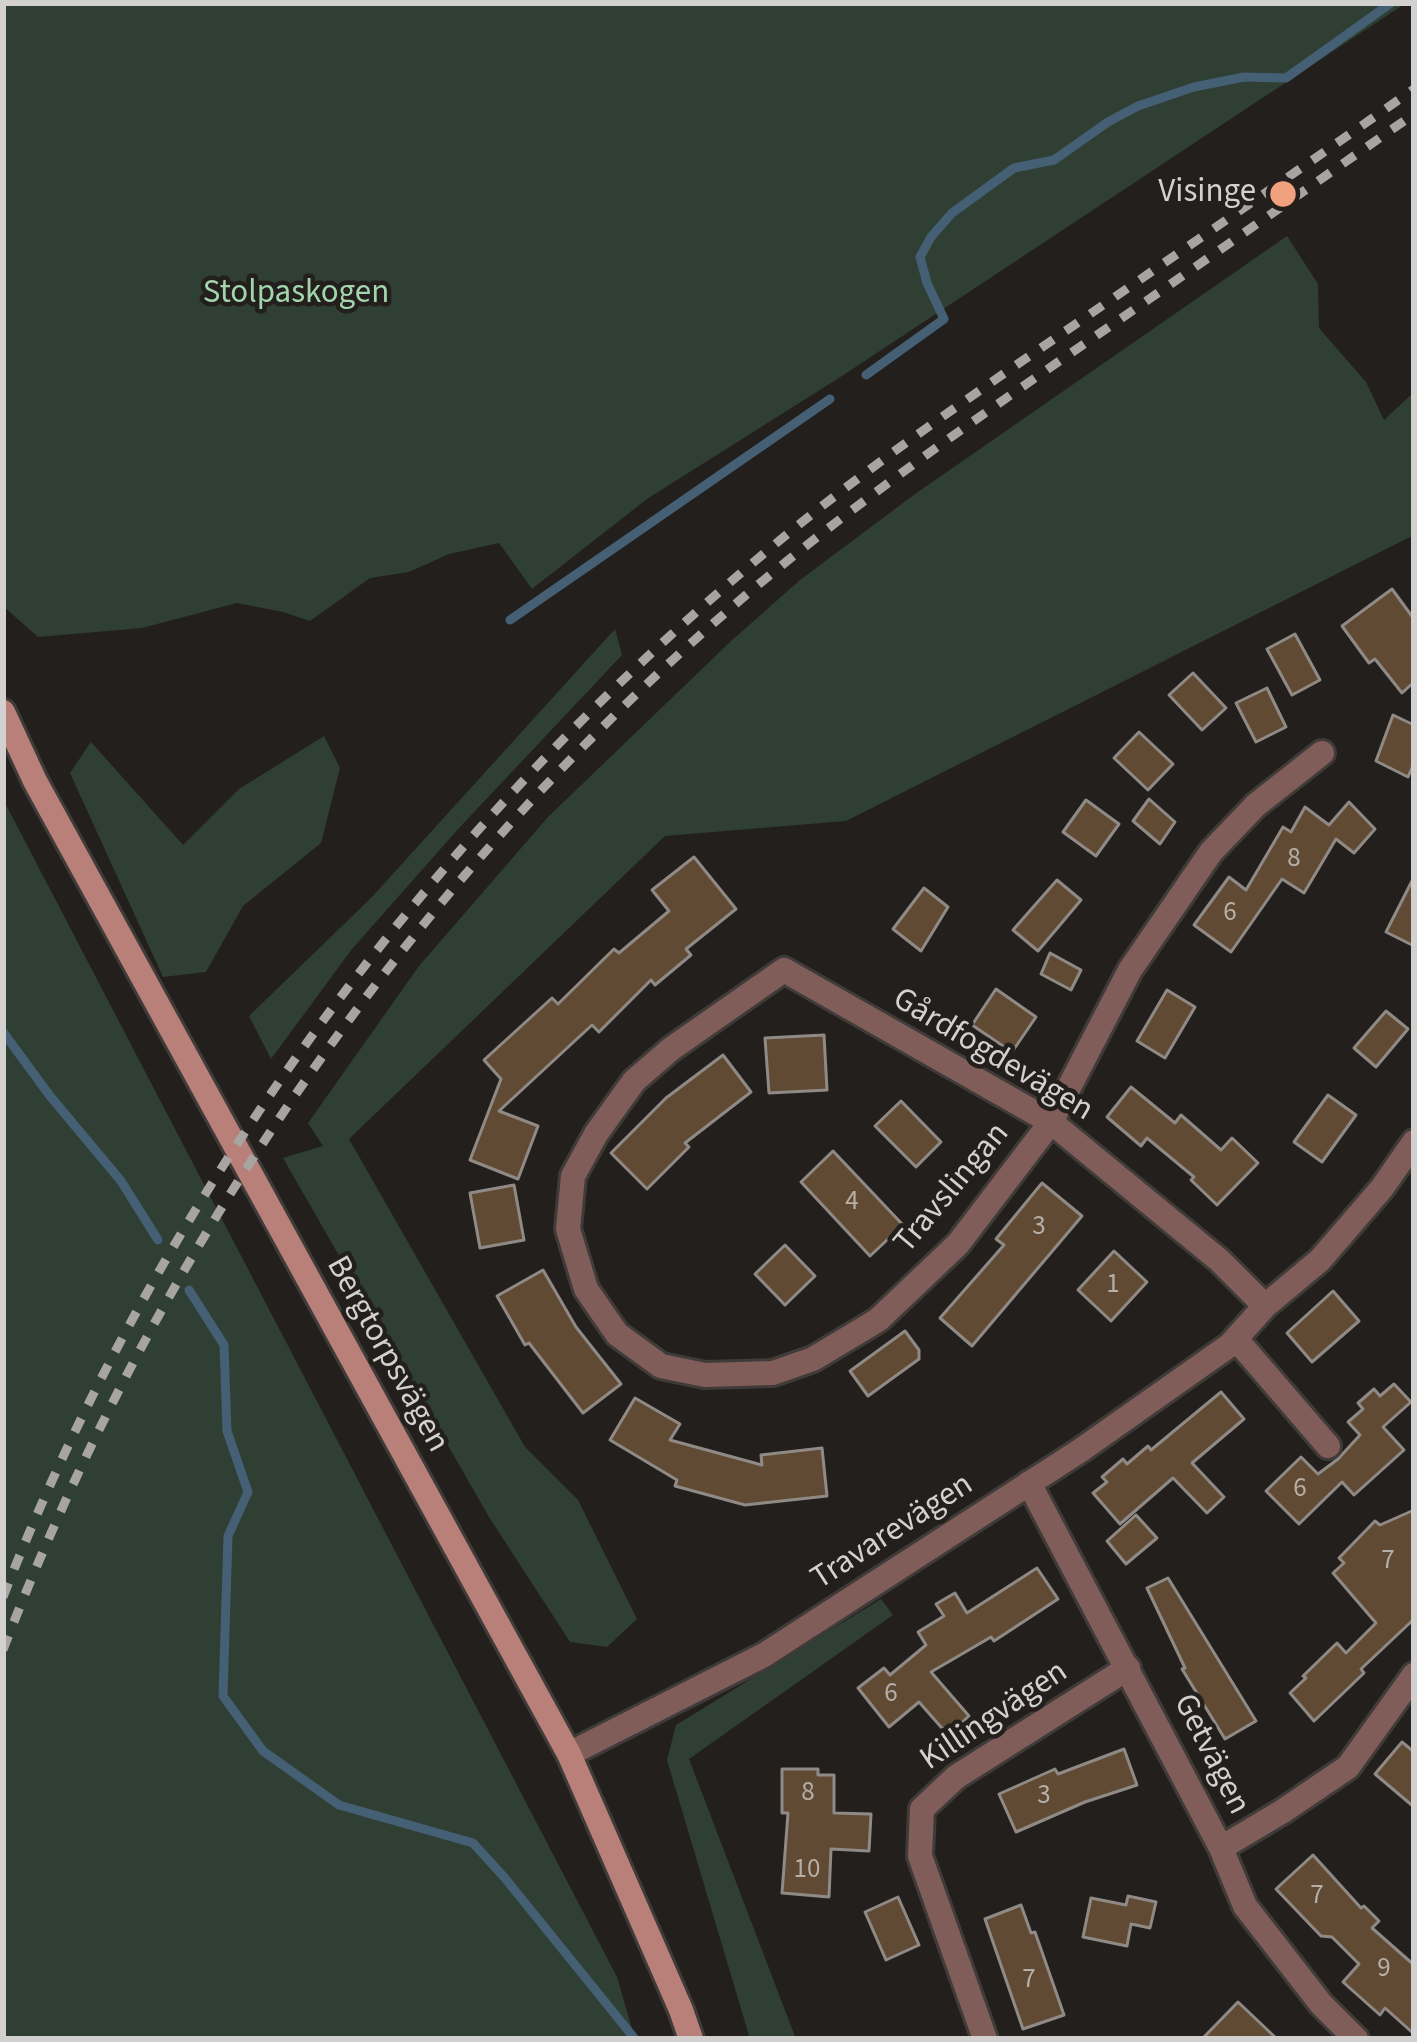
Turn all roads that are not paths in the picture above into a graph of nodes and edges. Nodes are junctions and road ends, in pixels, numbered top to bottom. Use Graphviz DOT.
graph roads {
  1 [pos="3,712"];
  2 [pos="1322,753"];
  3 [pos="784,970"];
  4 [pos="1051,1122"];
  5 [pos="1414,1142"];
  6 [pos="1265,1306"];
  7 [pos="1236,1339"];
  8 [pos="1328,1446"];
  9 [pos="1029,1483"];
  10 [pos="1129,1668"];
  11 [pos="1414,1675"];
  12 [pos="568,1754"];
  13 [pos="1221,1848"];
  14 [pos="691,2039"];
  15 [pos="985,2039"];
  16 [pos="1356,2039"];
  1 -- 12 [label="main road, Bergtorpsvägen"];
  2 -- 4 [label="street, Travslingan"];
  3 -- 4 [label="street, Gårdfogdevägen"];
  3 -- 4 [label="street, Travslingan"];
  4 -- 6 [label="street, Gårdfogdevägen"];
  5 -- 6 [label="street, Travarevägen"];
  6 -- 7 [label="street, Travarevägen"];
  7 -- 8 [label="street"];
  7 -- 9 [label="street, Travarevägen"];
  9 -- 10 [label="street, Getvägen"];
  9 -- 12 [label="street, Travarevägen"];
  10 -- 13 [label="street, Getvägen"];
  10 -- 15 [label="street, Killingvägen"];
  11 -- 13 [label="street"];
  12 -- 14 [label="main road, Bergtorpsvägen"];
  13 -- 16 [label="street, Getvägen"];
}
